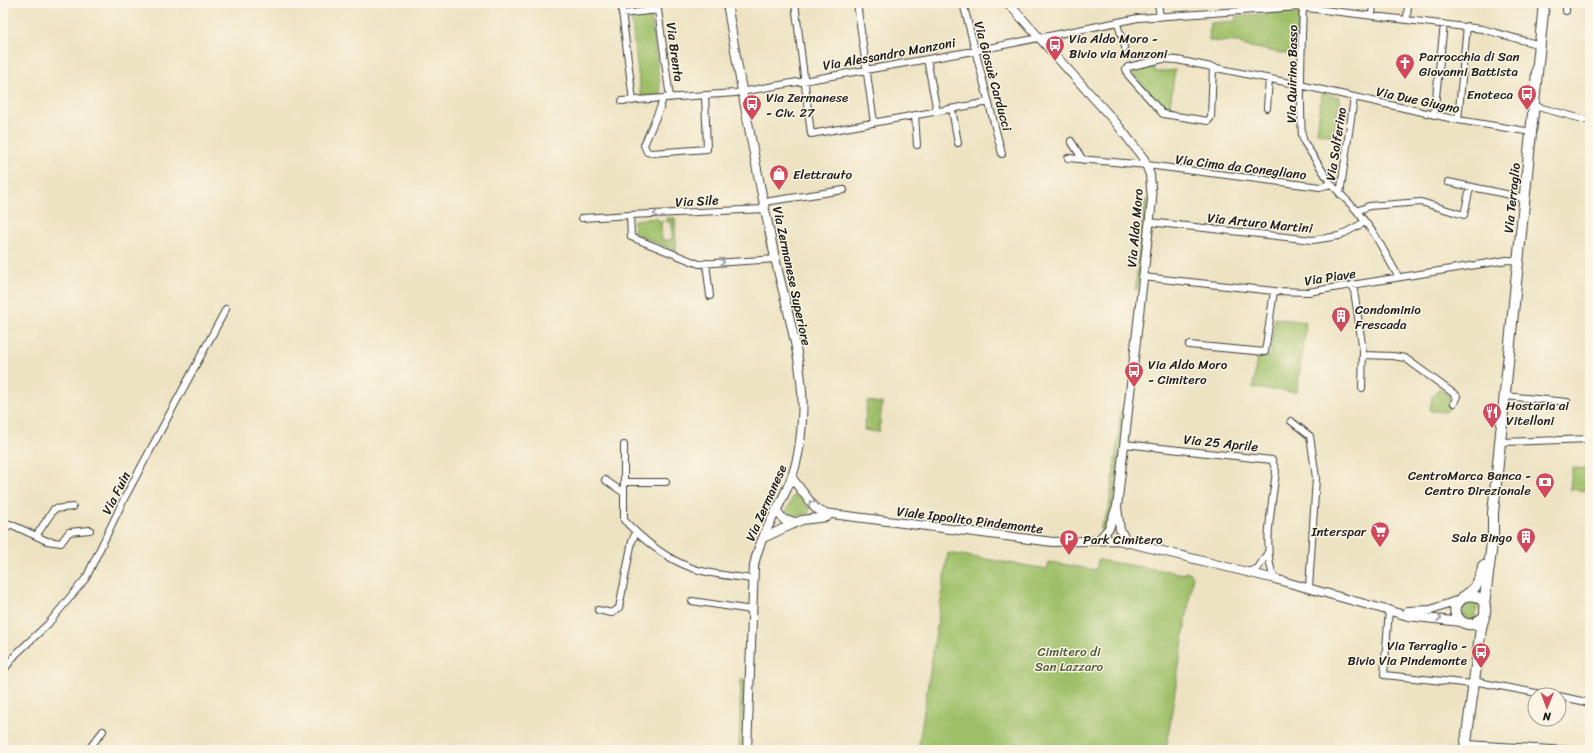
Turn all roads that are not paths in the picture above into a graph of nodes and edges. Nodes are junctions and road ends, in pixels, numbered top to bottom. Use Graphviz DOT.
graph roads {
  1 [pos="621,3"];
  2 [pos="657,3"];
  3 [pos="727,3"];
  4 [pos="795,3"];
  5 [pos="857,3"];
  6 [pos="963,3"];
  7 [pos="1008,3"];
  8 [pos="1158,3"];
  9 [pos="1245,3"];
  10 [pos="1373,3"];
  11 [pos="1408,3"];
  12 [pos="1544,3"];
  13 [pos="1566,3"];
  14 [pos="1303,5"];
  15 [pos="658,10"];
  16 [pos="1245,11"];
  17 [pos="1566,11"];
  18 [pos="622,14"];
  19 [pos="1160,16"];
  20 [pos="1372,16"];
  21 [pos="1407,19"];
  22 [pos="1116,22"];
  23 [pos="1444,24"];
  24 [pos="1466,26"];
  25 [pos="1039,38"];
  26 [pos="1540,45"];
  27 [pos="1125,48"];
  28 [pos="976,50"];
  29 [pos="927,59"];
  30 [pos="1213,68"];
  31 [pos="867,70"];
  32 [pos="1269,79"];
  33 [pos="804,80"];
  34 [pos="1300,85"];
  35 [pos="742,91"];
  36 [pos="705,95"];
  37 [pos="663,98"];
  38 [pos="670,98"];
  39 [pos="1354,98"];
  40 [pos="622,101"];
  41 [pos="633,101"];
  42 [pos="989,102"];
  43 [pos="1534,106"];
  44 [pos="1267,108"];
  45 [pos="952,109"];
  46 [pos="937,112"];
  47 [pos="1434,115"];
  48 [pos="915,116"];
  49 [pos="1458,120"];
  50 [pos="1590,121"];
  51 [pos="874,123"];
  52 [pos="1532,132"];
  53 [pos="1071,141"];
  54 [pos="958,143"];
  55 [pos="917,144"];
  56 [pos="1002,154"];
  57 [pos="1068,158"];
  58 [pos="1083,160"];
  59 [pos="1147,166"];
  60 [pos="1448,182"];
  61 [pos="1331,184"];
  62 [pos="1472,187"];
  63 [pos="844,190"];
  64 [pos="1340,194"];
  65 [pos="1525,198"];
  66 [pos="764,206"];
  67 [pos="1357,211"];
  68 [pos="630,215"];
  69 [pos="582,218"];
  70 [pos="1149,222"];
  71 [pos="1365,222"];
  72 [pos="776,259"];
  73 [pos="1519,261"];
  74 [pos="706,264"];
  75 [pos="1143,276"];
  76 [pos="1398,276"];
  77 [pos="1353,284"];
  78 [pos="1274,291"];
  79 [pos="710,296"];
  80 [pos="226,310"];
  81 [pos="1189,345"];
  82 [pos="1364,355"];
  83 [pos="1362,388"];
  84 [pos="803,389"];
  85 [pos="1506,396"];
  86 [pos="1567,402"];
  87 [pos="1454,403"];
  88 [pos="1291,421"];
  89 [pos="1590,439"];
  90 [pos="1501,442"];
  91 [pos="1124,444"];
  92 [pos="624,445"];
  93 [pos="792,478"];
  94 [pos="605,480"];
  95 [pos="624,482"];
  96 [pos="666,482"];
  97 [pos="624,493"];
  98 [pos="73,507"];
  99 [pos="1117,507"];
  100 [pos="776,510"];
  101 [pos="1493,513"];
  102 [pos="838,516"];
  103 [pos="798,522"];
  104 [pos="1109,528"];
  105 [pos="90,530"];
  106 [pos="1120,530"];
  107 [pos="3,532"];
  108 [pos="636,532"];
  109 [pos="36,536"];
  110 [pos="762,539"];
  111 [pos="1099,540"];
  112 [pos="1114,540"];
  113 [pos="1128,543"];
  114 [pos="1268,552"];
  115 [pos="1250,572"];
  116 [pos="753,579"];
  117 [pos="1275,579"];
  118 [pos="1310,588"];
  119 [pos="1461,598"];
  120 [pos="692,601"];
  121 [pos="1484,604"];
  122 [pos="1389,609"];
  123 [pos="598,610"];
  124 [pos="752,610"];
  125 [pos="1484,617"];
  126 [pos="1463,623"];
  127 [pos="3,671"];
  128 [pos="1473,679"];
  129 [pos="1527,691"];
  130 [pos="1567,698"];
  131 [pos="1590,703"];
  132 [pos="103,730"];
  133 [pos="1466,747"];
  134 [pos="88,750"];
  135 [pos="747,750"];
  136 [pos="1568,750"];
  1 -- 18 [label="street"];
  2 -- 15 [label="street, Via Brenta"];
  3 -- 35 [label="street, Via Zermanese Superiore"];
  4 -- 33 [label="street"];
  5 -- 31 [label="street"];
  6 -- 28 [label="street, Via Giosuè Carducci"];
  7 -- 25 [label="street, Via Aldo Moro"];
  8 -- 19 [label="street"];
  9 -- 16 [label="street"];
  10 -- 20 [label="street"];
  11 -- 21 [label="street"];
  12 -- 26 [label="main road, Via Terraglio"];
  13 -- 17 [label="street"];
  14 -- 16 [label="street, Via Alessandro Manzoni"];
  14 -- 20 [label="street, Via Alessandro Manzoni"];
  14 -- 34 [label="street, Via Quirino Basso"];
  15 -- 18 [label="street, Via Brenta"];
  15 -- 38 [label="street, Via Brenta"];
  16 -- 19 [label="street, Via Alessandro Manzoni"];
  18 -- 41 [label="street"];
  19 -- 22 [label="street, Via Alessandro Manzoni"];
  20 -- 21 [label="street, Via Alessandro Manzoni"];
  21 -- 23 [label="street, Via Alessandro Manzoni"];
  22 -- 25 [label="street, Via Alessandro Manzoni"];
  22 -- 27 [label="street"];
  23 -- 24 [label="street, Via Alessandro Manzoni"];
  23 -- 47 [label="street"];
  24 -- 26 [label="street, Via Alessandro Manzoni"];
  24 -- 49 [label="street"];
  25 -- 28 [label="street, Via Alessandro Manzoni"];
  25 -- 59 [label="street, Via Aldo Moro"];
  26 -- 43 [label="main road, Via Terraglio"];
  28 -- 29 [label="street, Via Alessandro Manzoni"];
  28 -- 42 [label="street, Via Giosuè Carducci"];
  29 -- 31 [label="street, Via Alessandro Manzoni"];
  29 -- 46 [label="street"];
  30 -- 30 [label="street, Via Due Giugno"];
  30 -- 32 [label="street, Via Due Giugno"];
  31 -- 33 [label="street, Via Alessandro Manzoni"];
  31 -- 51 [label="street"];
  32 -- 34 [label="street, Via Due Giugno"];
  32 -- 44 [label="street"];
  33 -- 35 [label="street, Via Alessandro Manzoni"];
  33 -- 51 [label="street"];
  34 -- 39 [label="street, Via Due Giugno"];
  34 -- 61 [label="street, Via Quirino Basso"];
  35 -- 36 [label="street, Via Alessandro Manzoni"];
  35 -- 66 [label="street, Via Zermanese Superiore"];
  36 -- 37 [label="street"];
  36 -- 38 [label="street, Via Alessandro Manzoni"];
  37 -- 38 [label="street, Via Alessandro Manzoni"];
  37 -- 41 [label="street, Via Alessandro Manzoni"];
  39 -- 47 [label="street, Via Due Giugno"];
  39 -- 64 [label="street, Via Solferino"];
  40 -- 41 [label="street, Via Alessandro Manzoni"];
  42 -- 45 [label="street"];
  42 -- 56 [label="street, Via Giosuè Carducci"];
  43 -- 50 [label="street"];
  43 -- 52 [label="main road, Via Terraglio"];
  45 -- 46 [label="street"];
  45 -- 54 [label="street"];
  46 -- 48 [label="street"];
  47 -- 49 [label="street, Via Due Giugno"];
  48 -- 51 [label="street"];
  48 -- 55 [label="street"];
  49 -- 52 [label="street, Via Due Giugno"];
  52 -- 65 [label="main road, Via Terraglio"];
  53 -- 58 [label="street"];
  57 -- 58 [label="street, Via Cima da Conegliano"];
  58 -- 59 [label="street, Via Cima da Conegliano"];
  59 -- 61 [label="street, Via Cima da Conegliano"];
  59 -- 70 [label="street, Via Aldo Moro"];
  60 -- 62 [label="street"];
  61 -- 64 [label="street, Via Quirino Basso"];
  62 -- 65 [label="street"];
  62 -- 67 [label="street"];
  63 -- 66 [label="street, Via Sile"];
  64 -- 67 [label="street, Via Quirino Basso"];
  65 -- 73 [label="main road, Via Terraglio"];
  66 -- 68 [label="street, Via Sile, one-way"];
  66 -- 72 [label="street, Via Zermanese Superiore"];
  67 -- 71 [label="street, Via Quirino Basso"];
  68 -- 69 [label="street, Via Sile"];
  68 -- 74 [label="street"];
  70 -- 71 [label="street, Via Arturo Martini"];
  70 -- 75 [label="street, Via Aldo Moro"];
  71 -- 76 [label="street, Via Quirino Basso"];
  74 -- 72 [label="street, one-way"];
  72 -- 84 [label="street, Via Zermanese Superiore"];
  73 -- 76 [label="street, Via Piave"];
  73 -- 85 [label="main road, Via Terraglio"];
  74 -- 79 [label="street"];
  75 -- 78 [label="street, Via Piave"];
  75 -- 91 [label="street, Via Aldo Moro"];
  76 -- 77 [label="street, Via Piave"];
  77 -- 78 [label="street, Via Piave"];
  77 -- 82 [label="street"];
  78 -- 81 [label="street"];
  80 -- 127 [label="street, Via Fuin"];
  82 -- 83 [label="street"];
  82 -- 87 [label="street"];
  84 -- 93 [label="street, Via Zermanese"];
  85 -- 86 [label="street"];
  85 -- 90 [label="main road, Via Terraglio"];
  88 -- 118 [label="street"];
  89 -- 90 [label="street"];
  90 -- 101 [label="main road, Via Terraglio"];
  91 -- 99 [label="street, Via Aldo Moro"];
  91 -- 114 [label="street, Via 25 Aprile"];
  92 -- 95 [label="street"];
  93 -- 100 [label="street, Via Zermanese"];
  102 -- 93 [label="street, Viale Ippolito Pindemonte, one-way"];
  94 -- 97 [label="street"];
  95 -- 96 [label="street"];
  95 -- 97 [label="street"];
  97 -- 108 [label="street"];
  98 -- 109 [label="street"];
  99 -- 104 [label="street"];
  99 -- 106 [label="street"];
  100 -- 103 [label="street"];
  100 -- 110 [label="street, Via Zermanese"];
  101 -- 119 [label="main road, Via Terraglio"];
  101 -- 121 [label="main road, Via Terraglio"];
  102 -- 103 [label="street, Viale Ippolito Pindemonte"];
  102 -- 111 [label="street, Viale Ippolito Pindemonte"];
  103 -- 110 [label="street, Viale Ippolito Pindemonte"];
  104 -- 111 [label="street"];
  104 -- 112 [label="street"];
  105 -- 109 [label="street"];
  106 -- 112 [label="street"];
  106 -- 113 [label="street"];
  107 -- 109 [label="street"];
  108 -- 116 [label="street"];
  108 -- 123 [label="street"];
  110 -- 116 [label="street, Via Zermanese"];
  111 -- 112 [label="street, Viale Ippolito Pindemonte"];
  112 -- 113 [label="street, Viale Ippolito Pindemonte"];
  113 -- 115 [label="street, Viale Ippolito Pindemonte"];
  114 -- 115 [label="street, Via 25 Aprile"];
  114 -- 117 [label="street, Via 25 Aprile"];
  115 -- 117 [label="street, Viale Ippolito Pindemonte"];
  116 -- 124 [label="street, Via Zermanese"];
  117 -- 118 [label="street, Viale Ippolito Pindemonte"];
  118 -- 122 [label="street, Viale Ippolito Pindemonte"];
  119 -- 121 [label="main road"];
  119 -- 122 [label="street, Viale Ippolito Pindemonte"];
  119 -- 126 [label="main road"];
  120 -- 124 [label="street"];
  121 -- 125 [label="main road"];
  122 -- 126 [label="street, Viale Ippolito Pindemonte, one-way"];
  122 -- 128 [label="street"];
  124 -- 135 [label="street, Via Zermanese"];
  125 -- 126 [label="main road"];
  125 -- 128 [label="main road"];
  126 -- 128 [label="main road"];
  128 -- 129 [label="street"];
  128 -- 133 [label="main road"];
  130 -- 131 [label="street"];
  132 -- 134 [label="street"];
  133 -- 136 [label="street"];
}
